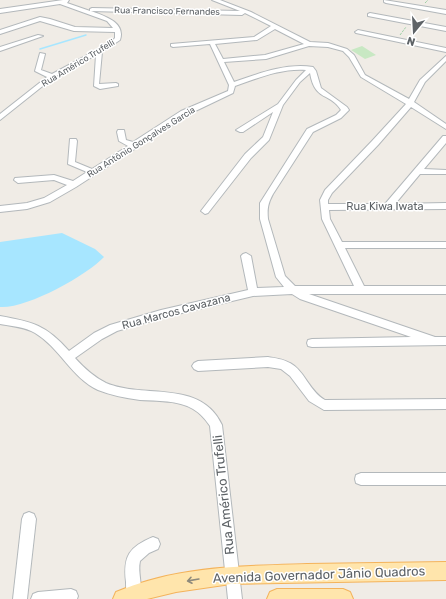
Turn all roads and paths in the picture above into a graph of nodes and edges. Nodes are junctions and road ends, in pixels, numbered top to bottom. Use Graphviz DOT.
graph roads {
  1 [pos="72,0"];
  2 [pos="215,0"];
  3 [pos="386,1"];
  4 [pos="61,2"];
  5 [pos="0,10"];
  6 [pos="84,10"];
  7 [pos="446,12"];
  8 [pos="249,13"];
  9 [pos="370,15"];
  10 [pos="275,26"];
  11 [pos="446,29"];
  12 [pos="117,30"];
  13 [pos="0,32"];
  14 [pos="358,32"];
  15 [pos="40,36"];
  16 [pos="212,43"];
  17 [pos="309,44"];
  18 [pos="173,45"];
  19 [pos="0,49"];
  20 [pos="446,50"];
  21 [pos="99,51"];
  22 [pos="42,54"];
  23 [pos="446,58"];
  24 [pos="220,61"];
  25 [pos="311,68"];
  26 [pos="52,76"];
  27 [pos="116,85"];
  28 [pos="232,85"];
  29 [pos="410,103"];
  30 [pos="280,105"];
  31 [pos="0,118"];
  32 [pos="446,127"];
  33 [pos="240,130"];
  34 [pos="121,132"];
  35 [pos="446,138"];
  36 [pos="73,141"];
  37 [pos="133,145"];
  38 [pos="417,171"];
  39 [pos="93,172"];
  40 [pos="446,172"];
  41 [pos="18,180"];
  42 [pos="73,185"];
  43 [pos="388,206"];
  44 [pos="446,206"];
  45 [pos="324,207"];
  46 [pos="0,209"];
  47 [pos="206,211"];
  48 [pos="340,245"];
  49 [pos="446,245"];
  50 [pos="246,256"];
  51 [pos="332,289"];
  52 [pos="360,289"];
  53 [pos="293,290"];
  54 [pos="446,290"];
  55 [pos="253,292"];
  56 [pos="328,304"];
  57 [pos="0,320"];
  58 [pos="434,341"];
  59 [pos="446,341"];
  60 [pos="312,343"];
  61 [pos="68,358"];
  62 [pos="198,366"];
  63 [pos="446,404"];
  64 [pos="361,479"];
  65 [pos="446,479"];
  66 [pos="29,519"];
  67 [pos="153,544"];
  68 [pos="446,571"];
  69 [pos="231,575"];
  70 [pos="71,596"];
  71 [pos="129,596"];
  72 [pos="20,599"];
  73 [pos="38,599"];
  74 [pos="235,599"];
  75 [pos="277,599"];
  76 [pos="343,599"];
  1 -- 4 [label="street"];
  2 -- 8 [label="street"];
  3 -- 7 [label="street"];
  4 -- 5 [label="street"];
  4 -- 6 [label="street, Rua Américo Trufelli"];
  6 -- 8 [label="street, Rua Francisco Fernandes"];
  6 -- 12 [label="street, Rua Américo Trufelli"];
  8 -- 10 [label="street"];
  9 -- 11 [label="street"];
  10 -- 16 [label="street"];
  10 -- 17 [label="street"];
  12 -- 13 [label="street"];
  12 -- 21 [label="street, Rua Américo Trufelli"];
  14 -- 20 [label="street"];
  15 -- 19 [label="street"];
  16 -- 18 [label="street"];
  16 -- 24 [label="street"];
  17 -- 24 [label="street"];
  17 -- 29 [label="street"];
  21 -- 26 [label="street, Rua Américo Trufelli"];
  21 -- 27 [label="street"];
  22 -- 26 [label="street"];
  23 -- 29 [label="street"];
  24 -- 28 [label="street"];
  25 -- 28 [label="street"];
  25 -- 30 [label="street"];
  25 -- 53 [label="street"];
  26 -- 31 [label="street, Rua Américo Trufelli"];
  28 -- 37 [label="street, Rua Antônio Gonçalves Garcia"];
  29 -- 32 [label="street"];
  29 -- 45 [label="street"];
  30 -- 33 [label="street"];
  30 -- 47 [label="street"];
  34 -- 37 [label="street"];
  35 -- 38 [label="street"];
  36 -- 39 [label="street"];
  37 -- 39 [label="street, Rua Antônio Gonçalves Garcia"];
  38 -- 40 [label="street"];
  38 -- 43 [label="street"];
  39 -- 42 [label="street, Rua Antônio Gonçalves Garcia"];
  41 -- 42 [label="street"];
  42 -- 46 [label="street, Rua Antônio Gonçalves Garcia"];
  43 -- 44 [label="street, Rua Kiwa Iwata"];
  43 -- 45 [label="street, Rua Kiwa Iwata"];
  45 -- 48 [label="street"];
  48 -- 49 [label="street"];
  48 -- 52 [label="street"];
  50 -- 55 [label="street"];
  51 -- 52 [label="street, Rua Marcos Cavazana"];
  51 -- 53 [label="street, Rua Marcos Cavazana"];
  51 -- 56 [label="street"];
  52 -- 54 [label="street, Rua Marcos Cavazana"];
  53 -- 55 [label="street, Rua Marcos Cavazana"];
  53 -- 56 [label="street"];
  55 -- 61 [label="street, Rua Marcos Cavazana"];
  56 -- 58 [label="street"];
  57 -- 61 [label="street, Rua Américo Trufelli"];
  58 -- 59 [label="street"];
  58 -- 60 [label="street"];
  61 -- 69 [label="street, Rua Américo Trufelli"];
  62 -- 63 [label="street"];
  64 -- 65 [label="street"];
  66 -- 72 [label="street"];
  67 -- 71 [label="street"];
  68 -- 69 [label="main road, Avenida Governador Jânio Quadros"];
  69 -- 71 [label="main road, Avenida Governador Jânio Quadros, one-way"];
  69 -- 74 [label="street, Rua Américo Trufelli"];
  70 -- 73 [label="street"];
  75 -- 76 [label="main road, Avenida Governador Jânio Quadros"];
}
